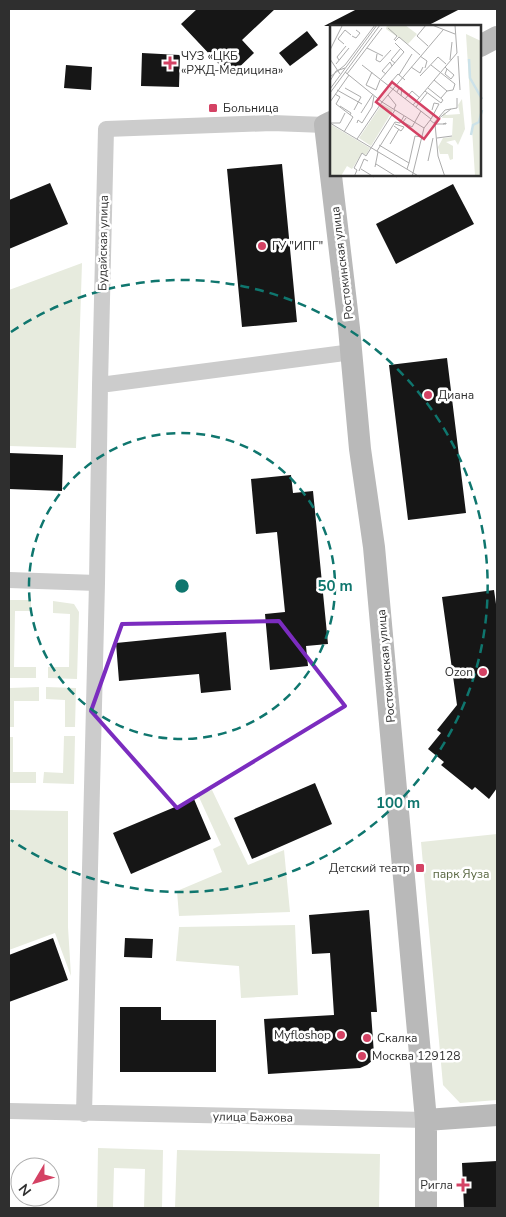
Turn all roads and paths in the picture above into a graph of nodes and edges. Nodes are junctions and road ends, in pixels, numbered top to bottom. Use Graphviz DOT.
graph roads {
  1 [pos="497,37"];
  2 [pos="481,45"];
  3 [pos="328,123"];
  4 [pos="330,142"];
  5 [pos="334,176"];
  6 [pos="352,352"];
  7 [pos="100,385"];
  8 [pos="9,580"];
  9 [pos="97,582"];
  10 [pos="9,1112"];
  11 [pos="84,1114"];
  12 [pos="497,1115"];
  13 [pos="426,1120"];
  14 [pos="426,1208"];
  1 -- 2 [label="street"];
  3 -- 4 [label="street, Ростокинская улица"];
  3 -- 7 [label="street, Будайская улица"];
  5 -- 6 [label="street, Ростокинская улица"];
  6 -- 7 [label="street"];
  6 -- 13 [label="street, Ростокинская улица"];
  7 -- 9 [label="street, Будайская улица"];
  8 -- 9 [label="street"];
  9 -- 11 [label="street, Будайская улица"];
  10 -- 11 [label="street, улица Бажова"];
  11 -- 13 [label="street, улица Бажова"];
  12 -- 13 [label="street, улица Бажова"];
  13 -- 14 [label="street, Ростокинская улица"];
}
